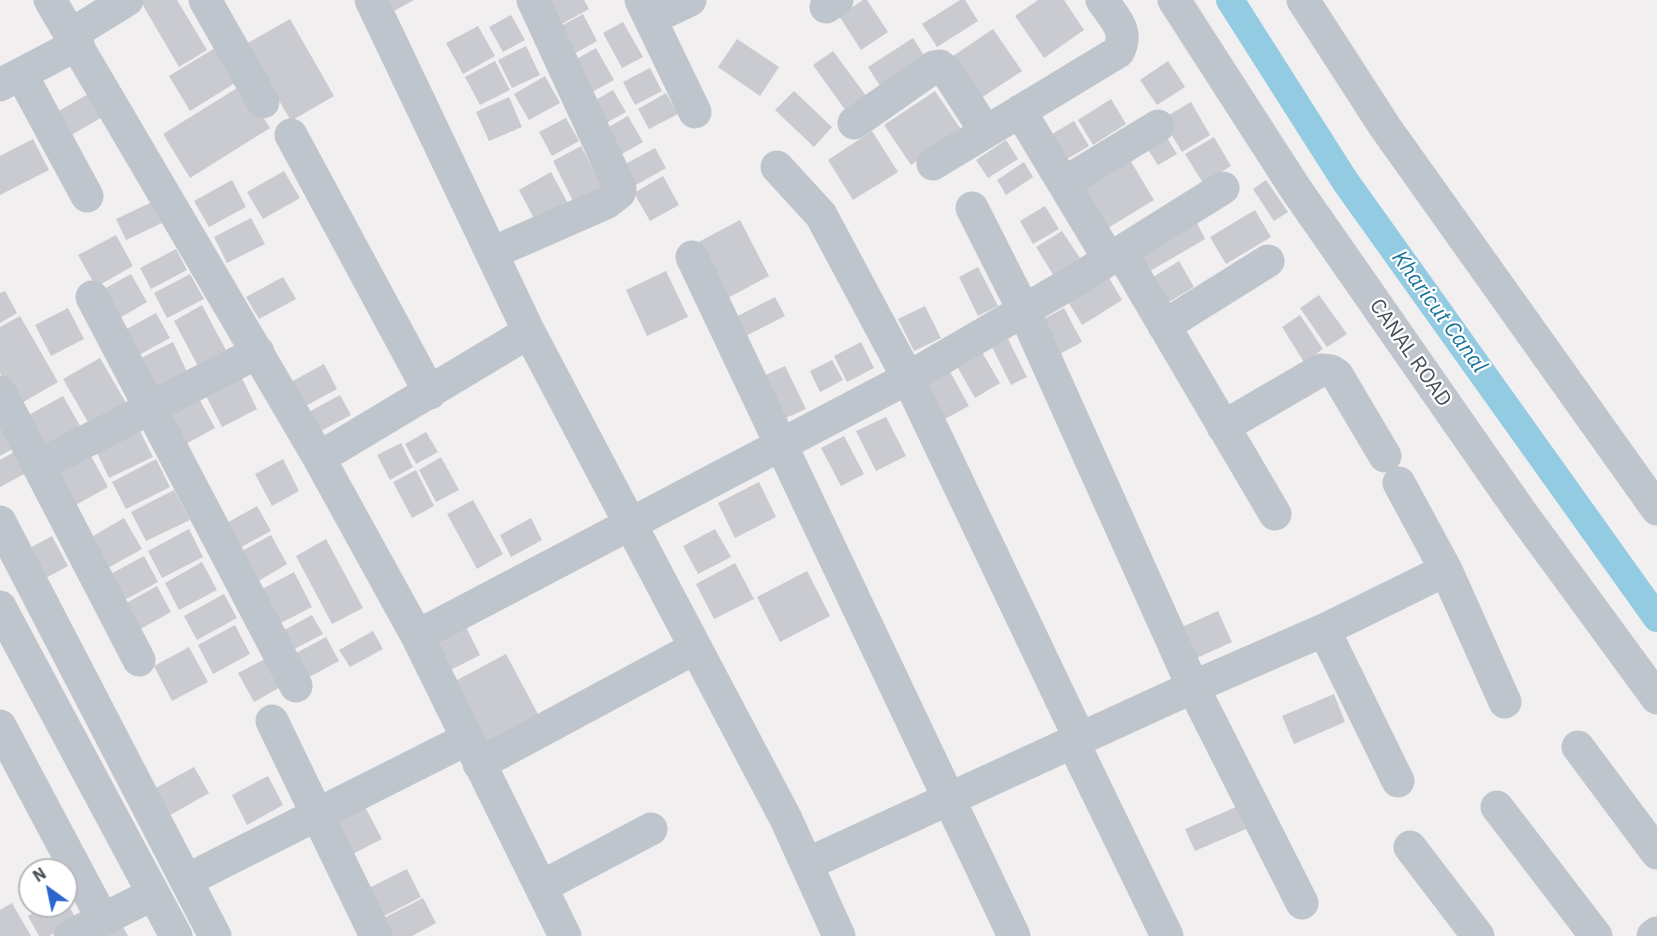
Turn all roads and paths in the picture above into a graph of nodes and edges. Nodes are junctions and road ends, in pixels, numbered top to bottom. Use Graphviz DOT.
graph roads {
  1 [pos="50,0"];
  2 [pos="127,0"];
  3 [pos="205,0"];
  4 [pos="371,0"];
  5 [pos="533,0"];
  6 [pos="690,0"];
  7 [pos="1102,0"];
  8 [pos="1174,0"];
  9 [pos="1303,0"];
  10 [pos="646,10"];
  11 [pos="75,39"];
  12 [pos="7,76"];
  13 [pos="263,102"];
  14 [pos="1020,111"];
  15 [pos="695,112"];
  16 [pos="854,123"];
  17 [pos="1158,126"];
  18 [pos="986,132"];
  19 [pos="291,135"];
  20 [pos="933,164"];
  21 [pos="777,167"];
  22 [pos="1064,183"];
  23 [pos="1223,188"];
  24 [pos="87,196"];
  25 [pos="972,208"];
  26 [pos="492,253"];
  27 [pos="1115,255"];
  28 [pos="692,257"];
  29 [pos="1268,261"];
  30 [pos="92,297"];
  31 [pos="1023,309"];
  32 [pos="1164,326"];
  33 [pos="529,332"];
  34 [pos="258,352"];
  35 [pos="908,378"];
  36 [pos="0,392"];
  37 [pos="430,393"];
  38 [pos="150,408"];
  39 [pos="1223,426"];
  40 [pos="780,444"];
  41 [pos="319,458"];
  42 [pos="38,466"];
  43 [pos="1657,509"];
  44 [pos="1275,514"];
  45 [pos="0,522"];
  46 [pos="629,524"];
  47 [pos="1446,570"];
  48 [pos="0,606"];
  49 [pos="1324,630"];
  50 [pos="417,636"];
  51 [pos="695,648"];
  52 [pos="139,660"];
  53 [pos="296,686"];
  54 [pos="1193,687"];
  55 [pos="1657,698"];
  56 [pos="1505,702"];
  57 [pos="272,722"];
  58 [pos="0,726"];
  59 [pos="1076,741"];
  60 [pos="1578,747"];
  61 [pos="473,751"];
  62 [pos="1398,781"];
  63 [pos="949,800"];
  64 [pos="1497,807"];
  65 [pos="316,817"];
  66 [pos="651,829"];
  67 [pos="1410,847"];
  68 [pos="1657,853"];
  69 [pos="807,864"];
  70 [pos="187,880"];
  71 [pos="541,887"];
  72 [pos="153,894"];
  73 [pos="1302,903"];
  74 [pos="103,920"];
  75 [pos="1657,933"];
  76 [pos="70,936"];
  77 [pos="176,936"];
  78 [pos="216,936"];
  79 [pos="376,936"];
  80 [pos="566,936"];
  81 [pos="839,936"];
  82 [pos="1014,936"];
  83 [pos="1167,936"];
  84 [pos="1478,936"];
  85 [pos="1596,936"];
  86 [pos="1653,936"];
  1 -- 11 [label="street"];
  2 -- 11 [label="street"];
  3 -- 13 [label="street"];
  4 -- 26 [label="street"];
  5 -- 26 [label="street"];
  6 -- 10 [label="street"];
  7 -- 14 [label="street"];
  8 -- 55 [label="street, CANAL ROAD"];
  9 -- 43 [label="street"];
  10 -- 15 [label="street"];
  11 -- 12 [label="street"];
  11 -- 34 [label="street"];
  12 -- 24 [label="street"];
  14 -- 18 [label="street"];
  14 -- 22 [label="street"];
  16 -- 18 [label="street"];
  17 -- 22 [label="street"];
  18 -- 20 [label="street"];
  19 -- 37 [label="street"];
  21 -- 35 [label="street"];
  22 -- 27 [label="street"];
  23 -- 27 [label="street"];
  25 -- 31 [label="street"];
  26 -- 33 [label="street"];
  27 -- 31 [label="street"];
  27 -- 32 [label="street"];
  28 -- 40 [label="street"];
  29 -- 32 [label="street"];
  30 -- 38 [label="street"];
  31 -- 35 [label="street"];
  31 -- 54 [label="street"];
  32 -- 39 [label="street"];
  33 -- 37 [label="street"];
  33 -- 46 [label="street"];
  34 -- 38 [label="street"];
  34 -- 41 [label="street"];
  35 -- 40 [label="street"];
  35 -- 59 [label="street"];
  36 -- 42 [label="street"];
  37 -- 41 [label="street"];
  38 -- 42 [label="street"];
  38 -- 53 [label="street"];
  39 -- 44 [label="street"];
  39 -- 47 [label="street"];
  40 -- 46 [label="street"];
  40 -- 63 [label="street"];
  41 -- 50 [label="street"];
  42 -- 52 [label="street"];
  45 -- 70 [label="street"];
  46 -- 50 [label="street"];
  46 -- 51 [label="street"];
  47 -- 49 [label="street"];
  47 -- 56 [label="street"];
  48 -- 72 [label="street"];
  49 -- 54 [label="street"];
  49 -- 62 [label="street"];
  50 -- 61 [label="street"];
  51 -- 61 [label="street"];
  51 -- 69 [label="street"];
  54 -- 59 [label="street"];
  54 -- 73 [label="street"];
  57 -- 65 [label="street"];
  58 -- 74 [label="street"];
  59 -- 63 [label="street"];
  59 -- 83 [label="street"];
  60 -- 68 [label="street"];
  61 -- 65 [label="street"];
  61 -- 71 [label="street"];
  63 -- 69 [label="street"];
  63 -- 82 [label="street"];
  64 -- 85 [label="street"];
  65 -- 70 [label="street"];
  65 -- 79 [label="street"];
  66 -- 71 [label="street"];
  67 -- 84 [label="street"];
  69 -- 81 [label="street"];
  70 -- 78 [label="street"];
  71 -- 80 [label="street"];
  72 -- 74 [label="street"];
  72 -- 77 [label="street"];
  74 -- 76 [label="street"];
  75 -- 86 [label="street"];
}
